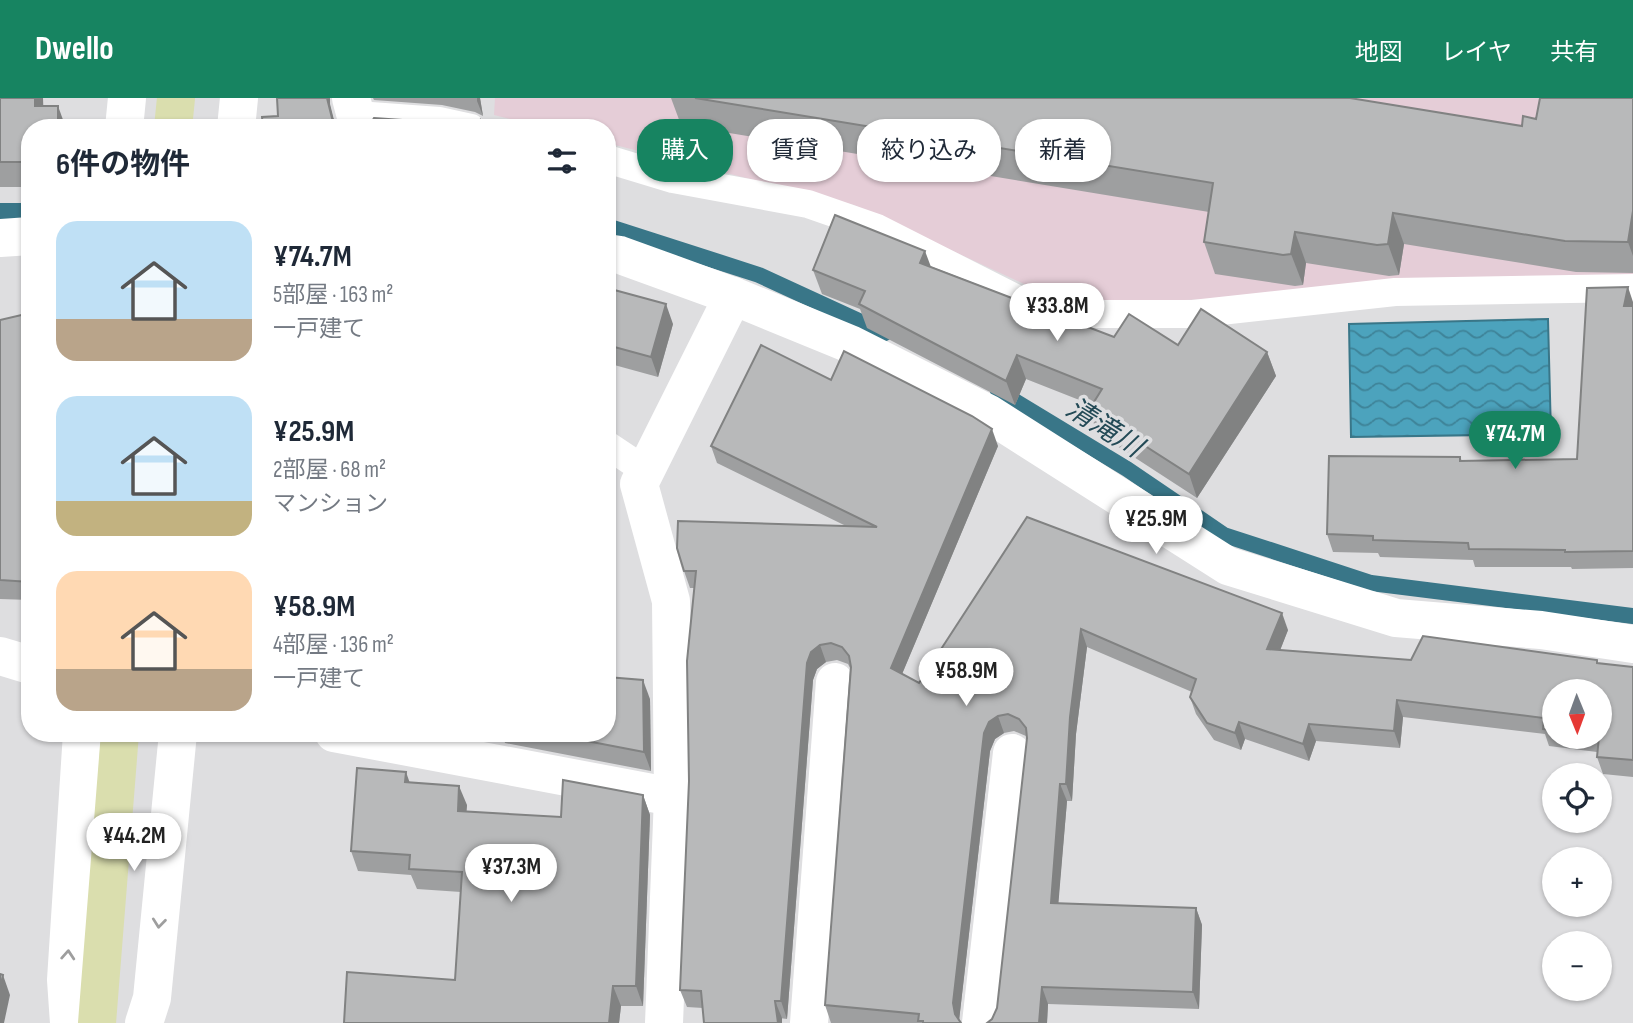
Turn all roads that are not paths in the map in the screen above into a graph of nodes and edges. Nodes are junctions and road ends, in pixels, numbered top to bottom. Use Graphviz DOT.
graph roads {
  1 [pos="127,98"];
  2 [pos="176,98"];
  3 [pos="239,98"];
  4 [pos="356,114"];
  5 [pos="125,119"];
  6 [pos="174,119"];
  7 [pos="237,119"];
  8 [pos="415,119"];
  9 [pos="616,162"];
  10 [pos="21,237"];
  11 [pos="0,238"];
  12 [pos="616,254"];
  13 [pos="1633,288"];
  14 [pos="733,296"];
  15 [pos="616,451"];
  16 [pos="646,471"];
  17 [pos="1633,643"];
  18 [pos="0,656"];
  19 [pos="21,662"];
  20 [pos="835,682"];
  21 [pos="81,742"];
  22 [pos="119,742"];
  23 [pos="177,742"];
  24 [pos="382,742"];
  25 [pos="1012,753"];
  26 [pos="673,797"];
  27 [pos="69,1023"];
  28 [pos="97,1023"];
  29 [pos="144,1023"];
  30 [pos="664,1023"];
  31 [pos="809,1023"];
  32 [pos="981,1023"];
  1 -- 5 [label="street"];
  2 -- 6 [label="main road"];
  3 -- 7 [label="street"];
  4 -- 8 [label="lane"];
  9 -- 13 [label="lane"];
  10 -- 11 [label="street"];
  12 -- 14 [label="street"];
  14 -- 16 [label="street"];
  14 -- 17 [label="street"];
  15 -- 16 [label="lane"];
  16 -- 26 [label="street"];
  18 -- 19 [label="street"];
  20 -- 31 [label="street"];
  27 -- 21 [label="street, one-way"];
  22 -- 28 [label="main road"];
  23 -- 29 [label="street, one-way"];
  24 -- 26 [label="street"];
  25 -- 32 [label="street"];
  26 -- 30 [label="street"];
}
